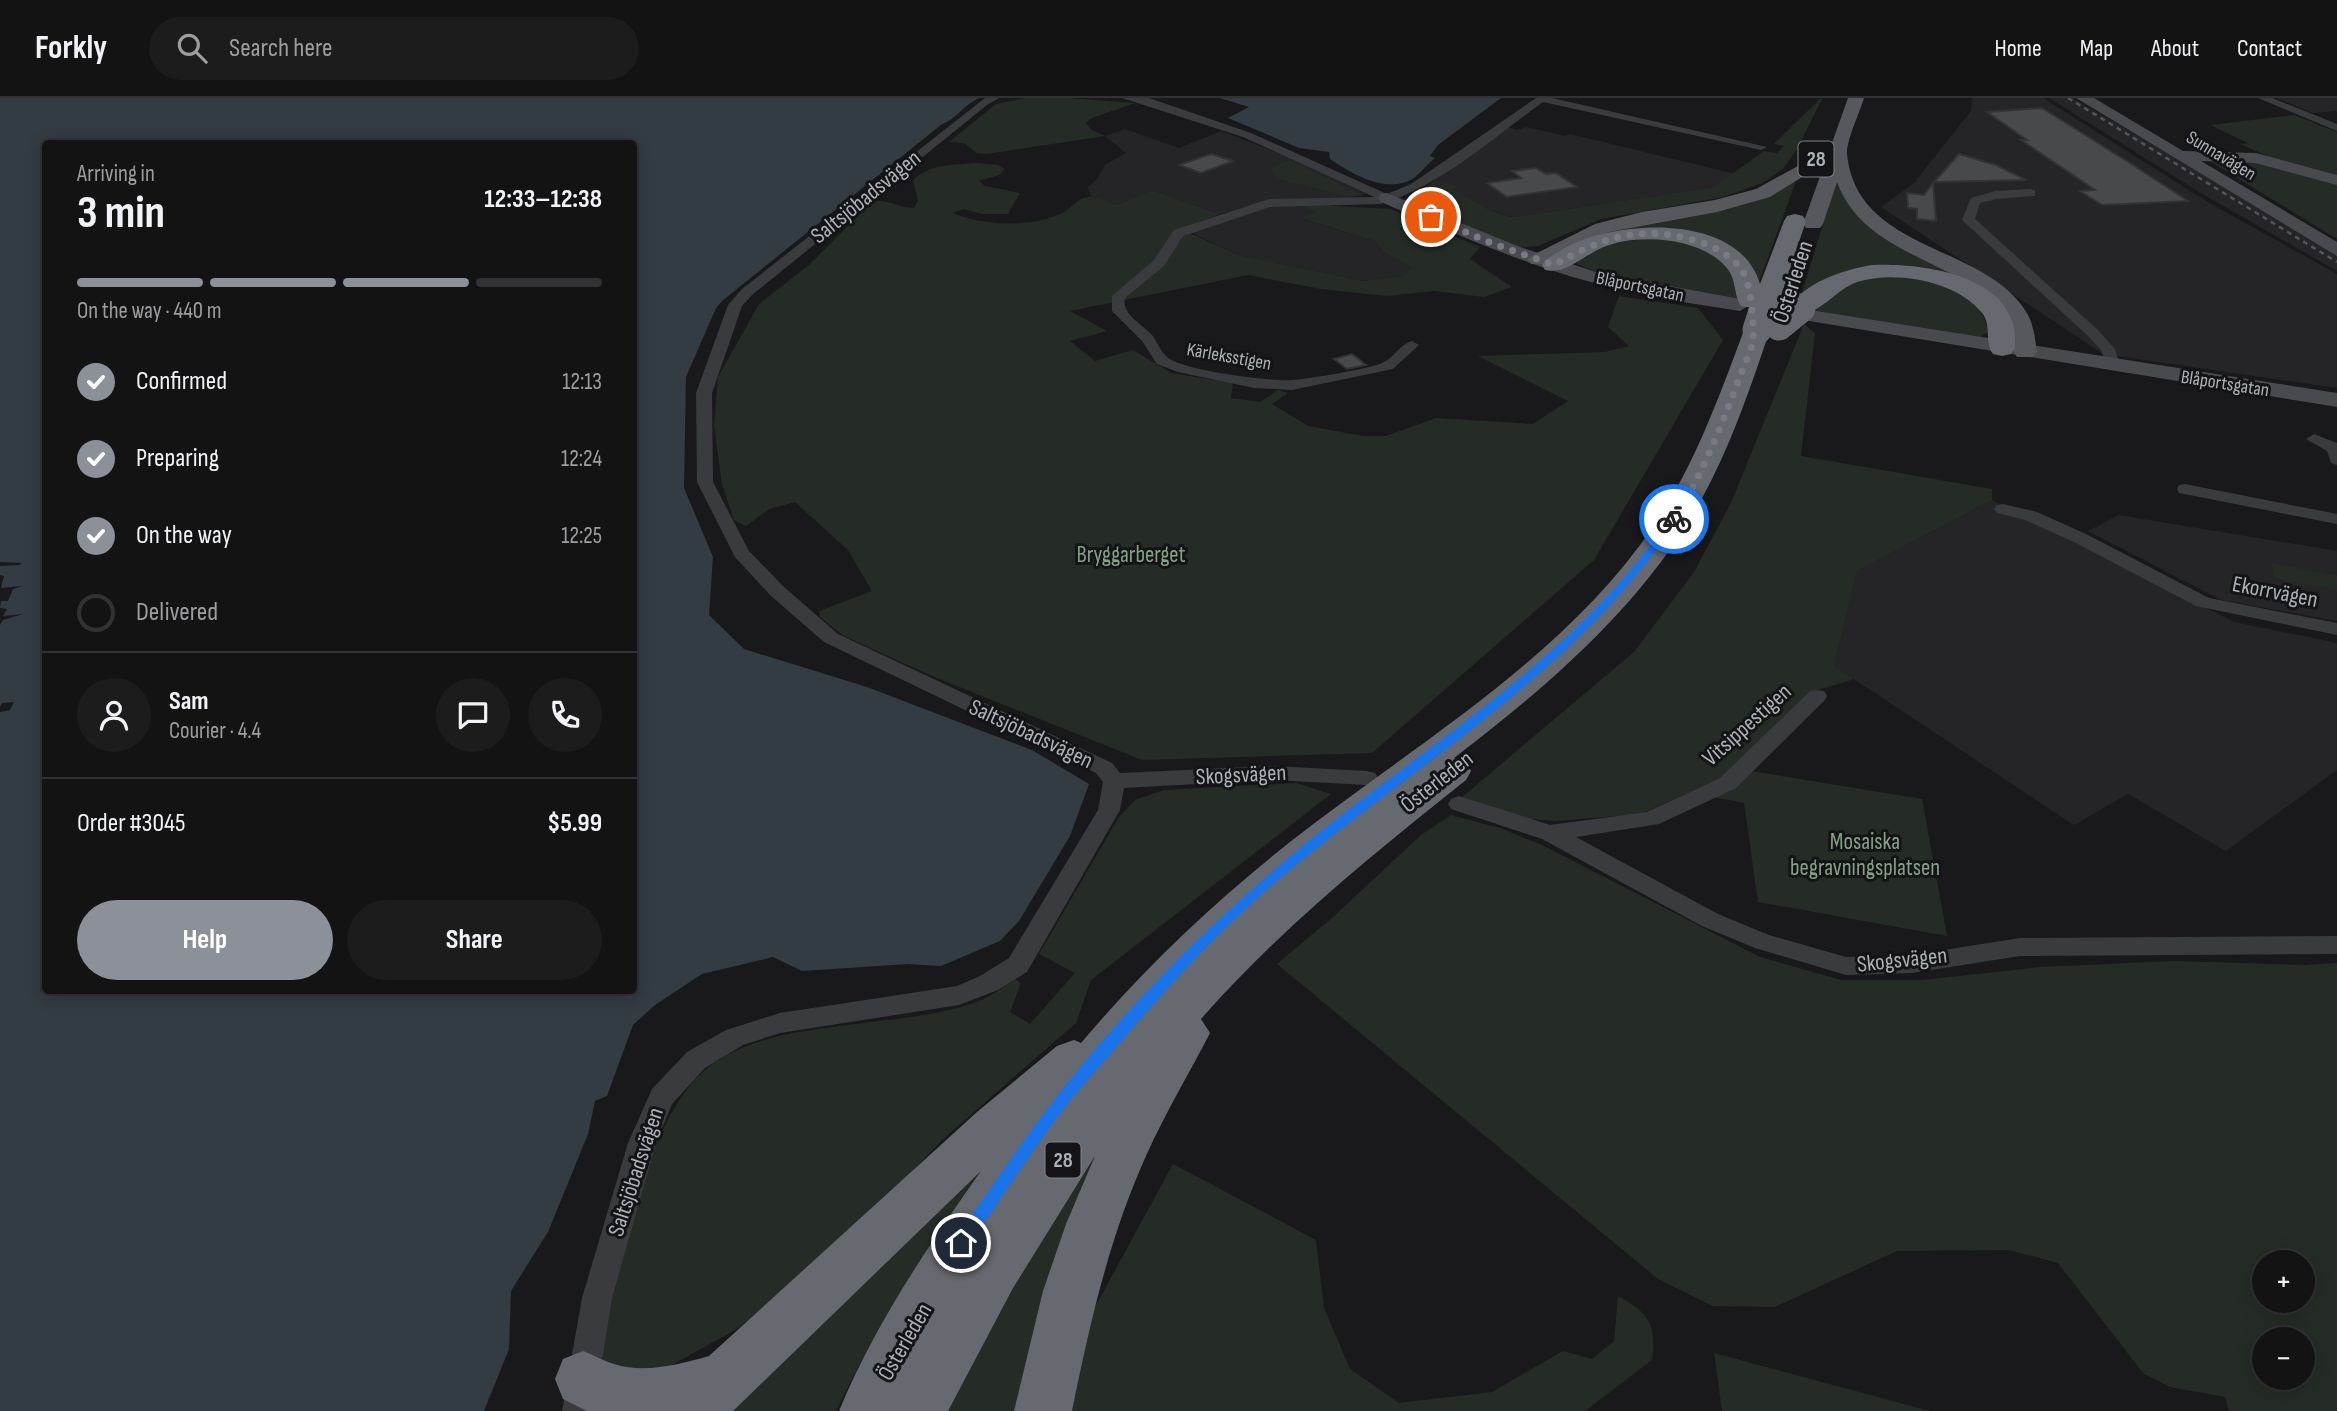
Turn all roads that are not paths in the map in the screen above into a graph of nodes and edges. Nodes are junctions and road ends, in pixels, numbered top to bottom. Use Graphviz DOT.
graph roads {
  1 [pos="994,98"];
  2 [pos="1127,98"];
  3 [pos="1841,98"];
  4 [pos="1856,98"];
  5 [pos="2083,98"];
  6 [pos="2263,98"];
  7 [pos="1542,99"];
  8 [pos="2337,128"];
  9 [pos="1761,147"];
  10 [pos="1837,149"];
  11 [pos="2180,156"];
  12 [pos="1816,161"];
  13 [pos="2337,180"];
  14 [pos="2031,193"];
  15 [pos="1387,198"];
  16 [pos="1804,222"];
  17 [pos="2337,250"];
  18 [pos="1546,262"];
  19 [pos="1770,318"];
  20 [pos="1412,345"];
  21 [pos="2013,350"];
  22 [pos="2113,366"];
  23 [pos="2337,400"];
  24 [pos="2314,439"];
  25 [pos="2337,460"];
  26 [pos="2185,489"];
  27 [pos="2003,509"];
  28 [pos="2337,519"];
  29 [pos="2337,629"];
  30 [pos="1817,696"];
  31 [pos="1367,778"];
  32 [pos="1114,781"];
  33 [pos="1459,804"];
  34 [pos="1550,833"];
  35 [pos="1249,938"];
  36 [pos="2337,944"];
  37 [pos="1134,1015"];
  38 [pos="580,1395"];
  39 [pos="706,1396"];
  40 [pos="868,1411"];
  41 [pos="918,1411"];
  42 [pos="1043,1411"];
  1 -- 32 [label="street, Saltsjöbadsvägen"];
  2 -- 15 [label="street"];
  3 -- 12 [label="main road, Österleden / 28"];
  4 -- 10 [label="main road, Österleden / 28"];
  5 -- 11 [label="street, Sunnavägen"];
  6 -- 8 [label="street"];
  7 -- 9 [label="street"];
  7 -- 15 [label="street"];
  10 -- 16 [label="main road, Österleden / 28"];
  10 -- 21 [label="main road"];
  11 -- 13 [label="street"];
  11 -- 17 [label="street, Sunnavägen"];
  12 -- 16 [label="main road, Österleden / 28"];
  12 -- 18 [label="main road"];
  14 -- 22 [label="street"];
  15 -- 18 [label="street, Blåportsgatan"];
  15 -- 20 [label="street, Kärleksstigen"];
  16 -- 19 [label="highway, Österleden / 28"];
  18 -- 19 [label="street, Blåportsgatan"];
  18 -- 19 [label="highway"];
  19 -- 21 [label="street, Blåportsgatan"];
  19 -- 21 [label="highway"];
  19 -- 35 [label="highway, Österleden / 28"];
  19 -- 37 [label="highway, Österleden / 28"];
  21 -- 22 [label="street, Blåportsgatan"];
  22 -- 23 [label="street, Blåportsgatan"];
  24 -- 25 [label="street"];
  26 -- 28 [label="street"];
  27 -- 29 [label="street, Ekorrvägen"];
  30 -- 34 [label="street, Vitsippestigen"];
  31 -- 32 [label="street, Skogsvägen"];
  32 -- 38 [label="street, Saltsjöbadsvägen"];
  33 -- 34 [label="street, Skogsvägen"];
  34 -- 36 [label="street, Skogsvägen"];
  35 -- 41 [label="highway, Österleden / 28"];
  35 -- 42 [label="highway"];
  37 -- 39 [label="highway"];
  37 -- 40 [label="highway, Österleden / 28"];
  38 -- 39 [label="highway"];
}
